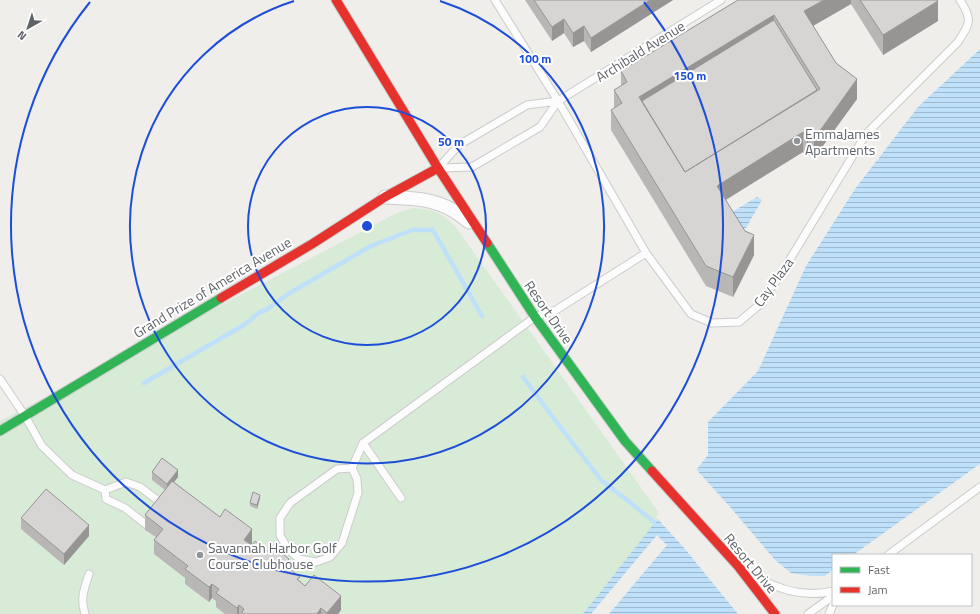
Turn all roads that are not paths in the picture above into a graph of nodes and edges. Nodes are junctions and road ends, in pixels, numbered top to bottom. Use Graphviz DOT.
graph roads {
  1 [pos="336,0"];
  2 [pos="495,0"];
  3 [pos="721,0"];
  4 [pos="960,0"];
  5 [pos="558,101"];
  6 [pos="438,168"];
  7 [pos="385,197"];
  8 [pos="475,226"];
  9 [pos="646,253"];
  10 [pos="535,317"];
  11 [pos="0,379"];
  12 [pos="25,416"];
  13 [pos="0,431"];
  14 [pos="363,443"];
  15 [pos="352,468"];
  16 [pos="980,487"];
  17 [pos="106,490"];
  18 [pos="401,498"];
  19 [pos="164,505"];
  20 [pos="148,526"];
  21 [pos="889,554"];
  22 [pos="738,566"];
  23 [pos="89,574"];
  24 [pos="832,591"];
  25 [pos="832,597"];
  26 [pos="85,614"];
  27 [pos="775,614"];
  28 [pos="808,614"];
  1 -- 6 [label="street, Resort Drive"];
  2 -- 5 [label="lane, Cay Plaza"];
  3 -- 5 [label="lane, Archibald Avenue"];
  4 -- 9 [label="lane, Cay Plaza"];
  5 -- 6 [label="lane, Archibald Avenue"];
  5 -- 6 [label="lane, Archibald Avenue"];
  5 -- 9 [label="lane, Cay Plaza"];
  6 -- 7 [label="street, Grand Prize of America Avenue"];
  6 -- 8 [label="street, Resort Drive"];
  7 -- 8 [label="street"];
  7 -- 12 [label="street, Grand Prize of America Avenue"];
  8 -- 10 [label="street, Resort Drive"];
  9 -- 10 [label="lane"];
  10 -- 14 [label="lane"];
  10 -- 22 [label="street, Resort Drive"];
  11 -- 12 [label="lane"];
  12 -- 13 [label="street, Grand Prize of America Avenue"];
  12 -- 17 [label="lane"];
  14 -- 15 [label="lane"];
  14 -- 18 [label="lane"];
  15 -- 15 [label="lane"];
  16 -- 21 [label="lane"];
  17 -- 19 [label="lane"];
  17 -- 20 [label="lane"];
  22 -- 24 [label="lane"];
  22 -- 27 [label="street, Resort Drive"];
  23 -- 26 [label="lane"];
  25 -- 28 [label="lane"];
}
